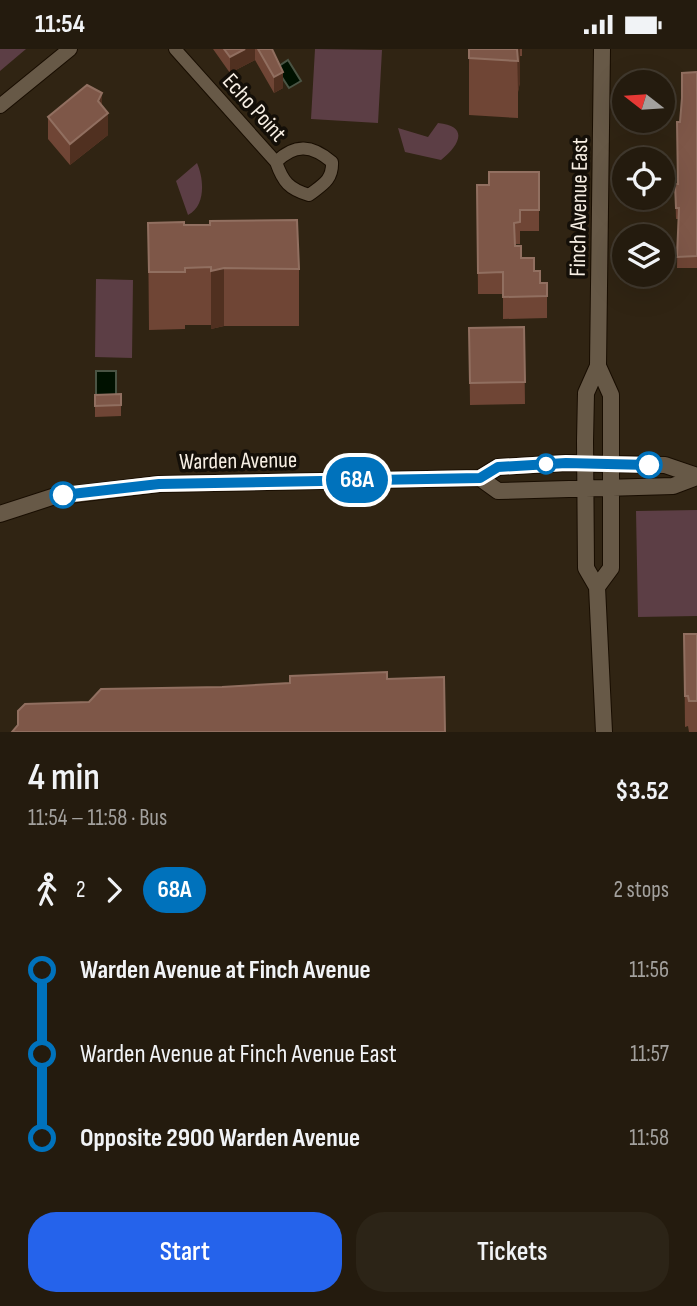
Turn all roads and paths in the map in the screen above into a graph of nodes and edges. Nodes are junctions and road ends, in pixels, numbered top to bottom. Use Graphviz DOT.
graph roads {
  1 [pos="70,49"];
  2 [pos="175,49"];
  3 [pos="602,49"];
  4 [pos="0,106"];
  5 [pos="276,162"];
  6 [pos="598,366"];
  7 [pos="585,465"];
  8 [pos="610,465"];
  9 [pos="697,476"];
  10 [pos="480,478"];
  11 [pos="610,487"];
  12 [pos="585,488"];
  13 [pos="0,514"];
  14 [pos="597,587"];
  15 [pos="604,732"];
  1 -- 4 [label="street"];
  2 -- 5 [label="street, Echo Point"];
  3 -- 6 [label="main road, Finch Avenue East"];
  5 -- 5 [label="street, Echo Point"];
  6 -- 7 [label="main road, Finch Avenue East"];
  6 -- 8 [label="main road, Finch Avenue East"];
  7 -- 8 [label="main road, Warden Avenue"];
  7 -- 10 [label="main road, Warden Avenue"];
  7 -- 12 [label="main road, Finch Avenue East"];
  8 -- 9 [label="main road, Warden Avenue"];
  8 -- 11 [label="main road, Finch Avenue East"];
  9 -- 11 [label="main road, Warden Avenue"];
  10 -- 12 [label="main road, Warden Avenue"];
  10 -- 13 [label="main road, Warden Avenue"];
  11 -- 12 [label="main road, Warden Avenue"];
  11 -- 14 [label="main road, Finch Avenue East"];
  12 -- 14 [label="main road, Finch Avenue East"];
  14 -- 15 [label="main road, Finch Avenue East"];
}
